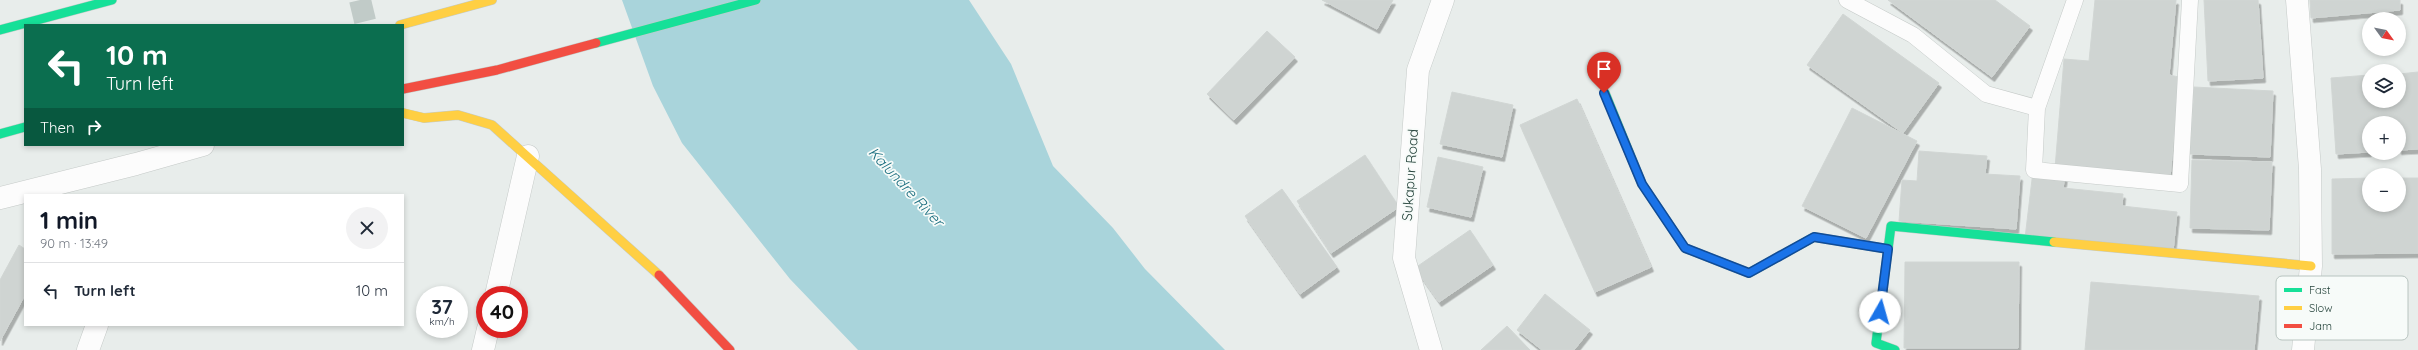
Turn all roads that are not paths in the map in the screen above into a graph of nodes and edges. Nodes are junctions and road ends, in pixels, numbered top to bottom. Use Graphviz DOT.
graph roads {
  1 [pos="112,0"];
  2 [pos="492,0"];
  3 [pos="756,0"];
  4 [pos="1443,0"];
  5 [pos="1847,0"];
  6 [pos="2075,0"];
  7 [pos="2190,0"];
  8 [pos="2297,0"];
  9 [pos="404,24"];
  10 [pos="0,30"];
  11 [pos="404,89"];
  12 [pos="1604,93"];
  13 [pos="2037,108"];
  14 [pos="404,113"];
  15 [pos="24,127"];
  16 [pos="0,134"];
  17 [pos="200,146"];
  18 [pos="528,156"];
  19 [pos="74,188"];
  20 [pos="30,194"];
  21 [pos="24,195"];
  22 [pos="0,198"];
  23 [pos="1888,249"];
  24 [pos="2311,266"];
  25 [pos="2310,276"];
  26 [pos="498,286"];
  27 [pos="97,326"];
  28 [pos="486,338"];
  29 [pos="2304,340"];
  30 [pos="88,350"];
  31 [pos="483,350"];
  32 [pos="730,350"];
  33 [pos="1430,350"];
  34 [pos="1895,350"];
  35 [pos="2303,350"];
  1 -- 10 [label="main road"];
  2 -- 9 [label="main road"];
  3 -- 11 [label="main road"];
  4 -- 33 [label="street, Sukapur Road"];
  5 -- 13 [label="lane"];
  6 -- 13 [label="lane"];
  7 -- 13 [label="lane"];
  8 -- 24 [label="street"];
  12 -- 23 [label="main road"];
  14 -- 18 [label="main road"];
  15 -- 16 [label="main road"];
  17 -- 19 [label="street"];
  18 -- 26 [label="street"];
  18 -- 32 [label="main road"];
  19 -- 20 [label="street"];
  21 -- 22 [label="street"];
  23 -- 24 [label="main road"];
  23 -- 34 [label="main road"];
  24 -- 25 [label="street"];
  27 -- 30 [label="street"];
  28 -- 31 [label="street"];
  29 -- 35 [label="street"];
}
